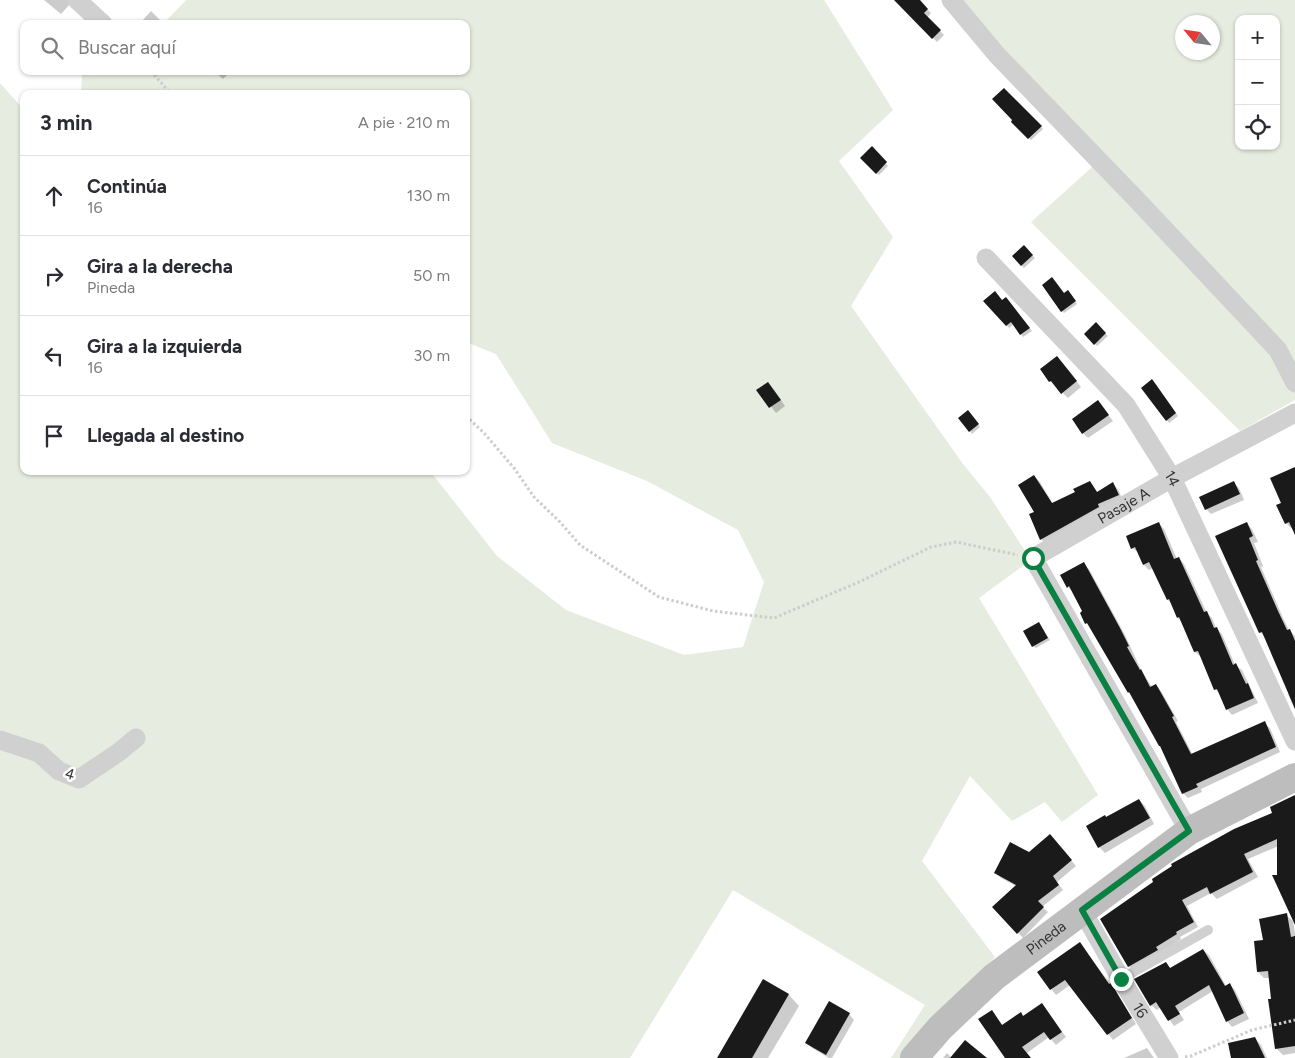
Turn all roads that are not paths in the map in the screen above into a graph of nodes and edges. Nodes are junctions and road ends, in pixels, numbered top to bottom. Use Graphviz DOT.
graph roads {
  1 [pos="77,0"];
  2 [pos="951,0"];
  3 [pos="99,20"];
  4 [pos="986,258"];
  5 [pos="1295,383"];
  6 [pos="1294,417"];
  7 [pos="1172,478"];
  8 [pos="136,738"];
  9 [pos="0,740"];
  10 [pos="1295,741"];
  11 [pos="1295,777"];
  12 [pos="1189,831"];
  13 [pos="1082,910"];
  14 [pos="1208,930"];
  15 [pos="1121,979"];
  16 [pos="914,1058"];
  17 [pos="1176,1058"];
  1 -- 3 [label="street"];
  2 -- 5 [label="street"];
  4 -- 7 [label="street, 14"];
  6 -- 7 [label="street, Pasaje A"];
  7 -- 10 [label="street, 14"];
  7 -- 12 [label="street, Pasaje A"];
  8 -- 9 [label="street, 4"];
  11 -- 12 [label="street, Pineda"];
  12 -- 13 [label="street, Pineda"];
  13 -- 15 [label="street, 16"];
  13 -- 16 [label="street, Pineda"];
  14 -- 15 [label="lane"];
  15 -- 17 [label="street, 16"];
}
